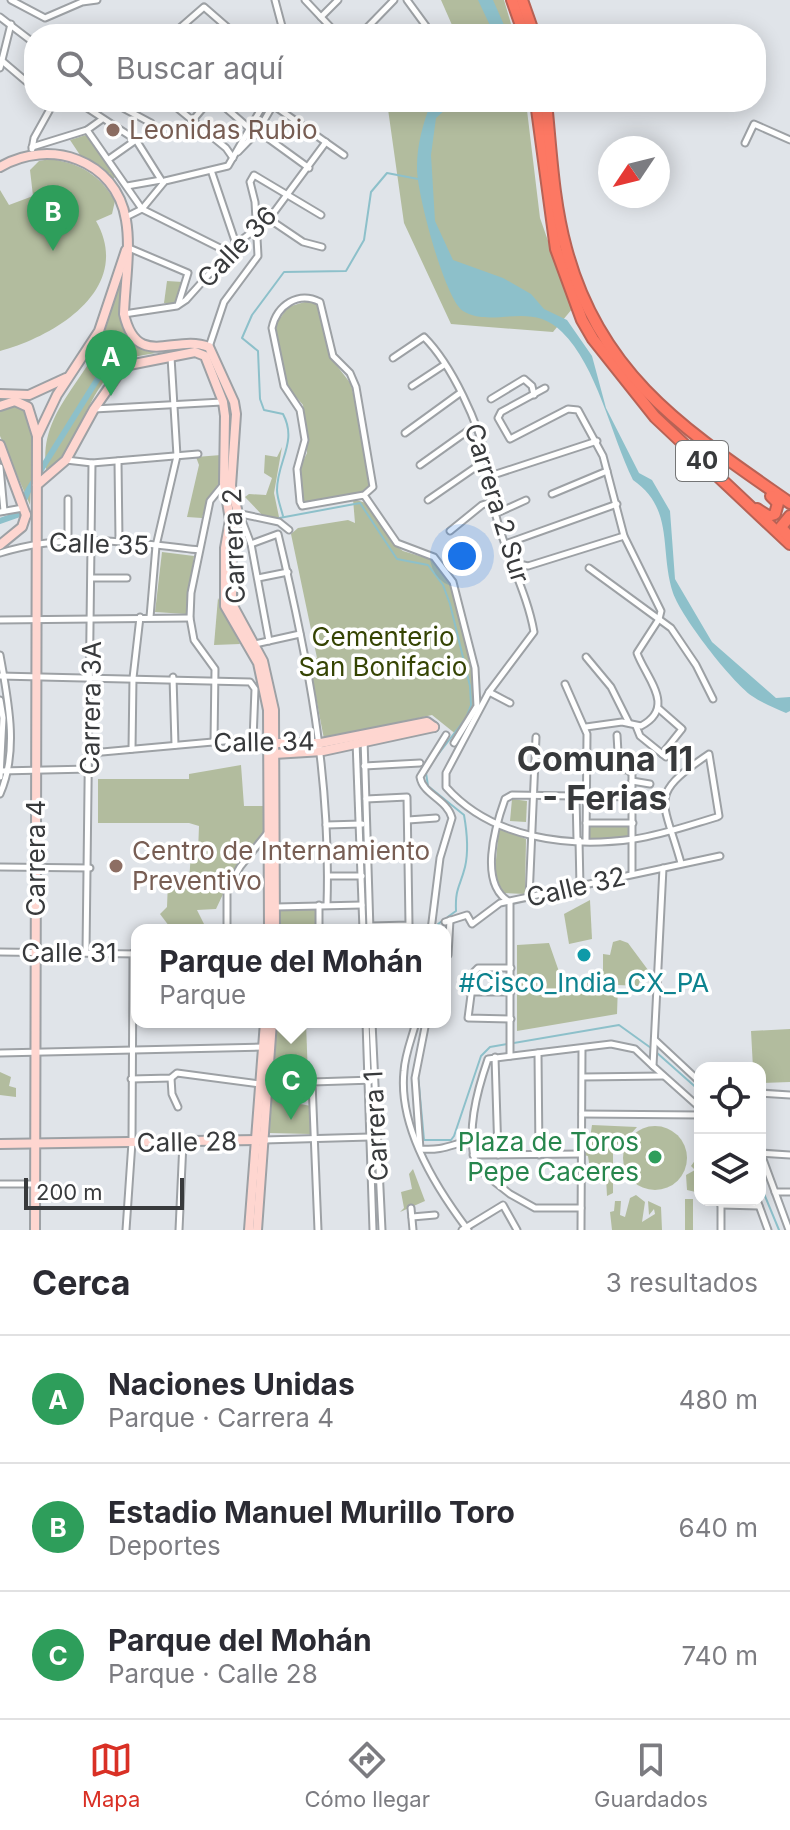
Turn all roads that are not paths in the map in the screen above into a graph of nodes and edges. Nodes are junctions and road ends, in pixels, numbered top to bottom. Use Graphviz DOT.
graph roads {
  1 [pos="11,0"];
  2 [pos="97,0"];
  3 [pos="275,0"];
  4 [pos="305,0"];
  5 [pos="338,0"];
  6 [pos="394,0"];
  7 [pos="407,0"];
  8 [pos="512,0"];
  9 [pos="524,4"];
  10 [pos="0,17"];
  11 [pos="321,17"];
  12 [pos="11,24"];
  13 [pos="185,24"];
  14 [pos="224,24"];
  15 [pos="281,24"];
  16 [pos="328,24"];
  17 [pos="371,24"];
  18 [pos="425,24"];
  19 [pos="520,24"];
  20 [pos="531,24"];
  21 [pos="24,35"];
  22 [pos="1,60"];
  23 [pos="0,68"];
  24 [pos="24,80"];
  25 [pos="48,112"];
  26 [pos="91,112"];
  27 [pos="131,112"];
  28 [pos="183,112"];
  29 [pos="200,112"];
  30 [pos="230,112"];
  31 [pos="259,112"];
  32 [pos="269,112"];
  33 [pos="283,112"];
  34 [pos="537,112"];
  35 [pos="547,112"];
  36 [pos="101,120"];
  37 [pos="193,120"];
  38 [pos="151,123"];
  39 [pos="250,129"];
  40 [pos="87,130"];
  41 [pos="258,131"];
  42 [pos="136,140"];
  43 [pos="790,140"];
  44 [pos="326,142"];
  45 [pos="745,143"];
  46 [pos="31,151"];
  47 [pos="344,155"];
  48 [pos="234,156"];
  49 [pos="109,159"];
  50 [pos="0,167"];
  51 [pos="309,168"];
  52 [pos="211,173"];
  53 [pos="163,181"];
  54 [pos="127,186"];
  55 [pos="288,193"];
  56 [pos="142,209"];
  57 [pos="321,215"];
  58 [pos="126,217"];
  59 [pos="269,219"];
  60 [pos="257,232"];
  61 [pos="236,244"];
  62 [pos="322,247"];
  63 [pos="126,249"];
  64 [pos="228,252"];
  65 [pos="177,306"];
  66 [pos="124,314"];
  67 [pos="586,317"];
  68 [pos="209,347"];
  69 [pos="171,355"];
  70 [pos="393,358"];
  71 [pos="444,365"];
  72 [pos="75,369"];
  73 [pos="412,386"];
  74 [pos="545,388"];
  75 [pos="460,393"];
  76 [pos="0,394"];
  77 [pos="534,395"];
  78 [pos="491,399"];
  79 [pos="223,402"];
  80 [pos="175,405"];
  81 [pos="0,406"];
  82 [pos="94,409"];
  83 [pos="476,425"];
  84 [pos="405,433"];
  85 [pos="37,437"];
  86 [pos="597,441"];
  87 [pos="1,448"];
  88 [pos="198,454"];
  89 [pos="177,456"];
  90 [pos="487,459"];
  91 [pos="66,460"];
  92 [pos="0,461"];
  93 [pos="118,461"];
  94 [pos="92,463"];
  95 [pos="420,465"];
  96 [pos="0,467"];
  97 [pos="741,468"];
  98 [pos="607,471"];
  99 [pos="490,476"];
  100 [pos="37,483"];
  101 [pos="224,483"];
  102 [pos="730,488"];
  103 [pos="552,494"];
  104 [pos="364,495"];
  105 [pos="68,499"];
  106 [pos="428,500"];
  107 [pos="526,500"];
  108 [pos="494,501"];
  109 [pos="790,503"];
  110 [pos="617,504"];
  111 [pos="24,510"];
  112 [pos="2,512"];
  113 [pos="239,512"];
  114 [pos="36,514"];
  115 [pos="495,514"];
  116 [pos="790,516"];
  117 [pos="289,530"];
  118 [pos="450,531"];
  119 [pos="624,536"];
  120 [pos="790,538"];
  121 [pos="119,540"];
  122 [pos="68,541"];
  123 [pos="93,541"];
  124 [pos="37,542"];
  125 [pos="251,544"];
  126 [pos="505,544"];
  127 [pos="790,544"];
  128 [pos="0,545"];
  129 [pos="156,546"];
  130 [pos="199,550"];
  131 [pos="0,553"];
  132 [pos="511,559"];
  133 [pos="589,568"];
  134 [pos="288,572"];
  135 [pos="93,578"];
  136 [pos="127,578"];
  137 [pos="258,578"];
  138 [pos="140,617"];
  139 [pos="150,617"];
  140 [pos="92,618"];
  141 [pos="190,618"];
  142 [pos="37,619"];
  143 [pos="659,619"];
  144 [pos="0,620"];
  145 [pos="300,634"];
  146 [pos="269,641"];
  147 [pos="255,644"];
  148 [pos="0,655"];
  149 [pos="586,657"];
  150 [pos="2,676"];
  151 [pos="37,677"];
  152 [pos="173,677"];
  153 [pos="91,678"];
  154 [pos="133,678"];
  155 [pos="216,680"];
  156 [pos="565,684"];
  157 [pos="489,692"];
  158 [pos="713,699"];
  159 [pos="0,700"];
  160 [pos="510,703"];
  161 [pos="658,707"];
  162 [pos="4,718"];
  163 [pos="633,724"];
  164 [pos="434,727"];
  165 [pos="586,727"];
  166 [pos="617,735"];
  167 [pos="536,737"];
  168 [pos="450,738"];
  169 [pos="360,739"];
  170 [pos="253,740"];
  171 [pos="214,742"];
  172 [pos="175,745"];
  173 [pos="322,747"];
  174 [pos="273,748"];
  175 [pos="132,749"];
  176 [pos="456,750"];
  177 [pos="91,753"];
  178 [pos="420,763"];
  179 [pos="364,766"];
  180 [pos="90,769"];
  181 [pos="36,770"];
  182 [pos="3,772"];
  183 [pos="632,781"];
  184 [pos="650,784"];
  185 [pos="0,794"];
  186 [pos="532,795"];
  187 [pos="586,796"];
  188 [pos="632,797"];
  189 [pos="366,799"];
  190 [pos="436,818"];
  191 [pos="408,820"];
  192 [pos="586,823"];
  193 [pos="633,823"];
  194 [pos="363,824"];
  195 [pos="326,825"];
  196 [pos="497,825"];
  197 [pos="271,828"];
  198 [pos="672,830"];
  199 [pos="529,838"];
  200 [pos="634,839"];
  201 [pos="581,840"];
  202 [pos="720,856"];
  203 [pos="681,863"];
  204 [pos="0,867"];
  205 [pos="36,868"];
  206 [pos="90,868"];
  207 [pos="663,868"];
  208 [pos="632,874"];
  209 [pos="328,876"];
  210 [pos="362,876"];
  211 [pos="580,887"];
  212 [pos="529,898"];
  213 [pos="510,902"];
  214 [pos="319,905"];
  215 [pos="327,905"];
  216 [pos="362,905"];
  217 [pos="276,907"];
  218 [pos="227,924"];
  219 [pos="269,924"];
  220 [pos="275,924"];
  221 [pos="319,924"];
  222 [pos="363,924"];
  223 [pos="370,924"];
  224 [pos="408,924"];
  225 [pos="432,924"];
  226 [pos="447,924"];
  227 [pos="0,952"];
  228 [pos="86,952"];
  229 [pos="36,953"];
  230 [pos="131,953"];
  231 [pos="511,968"];
  232 [pos="469,992"];
  233 [pos="511,992"];
  234 [pos="511,1019"];
  235 [pos="132,1028"];
  236 [pos="265,1028"];
  237 [pos="271,1028"];
  238 [pos="366,1028"];
  239 [pos="372,1028"];
  240 [pos="414,1028"];
  241 [pos="425,1028"];
  242 [pos="654,1042"];
  243 [pos="267,1048"];
  244 [pos="582,1049"];
  245 [pos="131,1050"];
  246 [pos="36,1052"];
  247 [pos="0,1053"];
  248 [pos="538,1053"];
  249 [pos="510,1056"];
  250 [pos="491,1058"];
  251 [pos="653,1066"];
  252 [pos="664,1076"];
  253 [pos="583,1077"];
  254 [pos="694,1077"];
  255 [pos="171,1078"];
  256 [pos="131,1079"];
  257 [pos="370,1080"];
  258 [pos="261,1084"];
  259 [pos="766,1093"];
  260 [pos="790,1095"];
  261 [pos="694,1103"];
  262 [pos="178,1107"];
  263 [pos="582,1114"];
  264 [pos="694,1115"];
  265 [pos="372,1137"];
  266 [pos="315,1138"];
  267 [pos="260,1140"];
  268 [pos="473,1140"];
  269 [pos="132,1142"];
  270 [pos="183,1142"];
  271 [pos="0,1144"];
  272 [pos="35,1144"];
  273 [pos="420,1149"];
  274 [pos="766,1153"];
  275 [pos="581,1154"];
  276 [pos="473,1155"];
  277 [pos="498,1155"];
  278 [pos="539,1155"];
  279 [pos="790,1155"];
  280 [pos="766,1168"];
  281 [pos="0,1184"];
  282 [pos="35,1184"];
  283 [pos="257,1184"];
  284 [pos="775,1192"];
  285 [pos="790,1192"];
  286 [pos="721,1206"];
  287 [pos="759,1206"];
  288 [pos="411,1208"];
  289 [pos="581,1208"];
  290 [pos="435,1215"];
  291 [pos="412,1217"];
  292 [pos="465,1229"];
  293 [pos="35,1230"];
  294 [pos="126,1230"];
  295 [pos="179,1230"];
  296 [pos="249,1230"];
  297 [pos="257,1230"];
  298 [pos="318,1230"];
  299 [pos="373,1230"];
  300 [pos="382,1230"];
  301 [pos="413,1230"];
  302 [pos="517,1230"];
  303 [pos="581,1230"];
  304 [pos="721,1230"];
  305 [pos="768,1230"];
  306 [pos="789,1230"];
  1 -- 2 [label="street"];
  3 -- 15 [label="street"];
  4 -- 11 [label="street"];
  5 -- 11 [label="street"];
  6 -- 17 [label="street"];
  7 -- 18 [label="street"];
  8 -- 19 [label="highway"];
  9 -- 20 [label="highway"];
  10 -- 12 [label="street"];
  11 -- 16 [label="street"];
  12 -- 21 [label="street"];
  12 -- 22 [label="street"];
  13 -- 14 [label="street"];
  22 -- 23 [label="street"];
  22 -- 24 [label="street"];
  25 -- 46 [label="street"];
  26 -- 36 [label="street"];
  27 -- 38 [label="street"];
  28 -- 37 [label="street"];
  29 -- 37 [label="street"];
  30 -- 39 [label="street"];
  31 -- 39 [label="street"];
  32 -- 41 [label="street"];
  33 -- 44 [label="street"];
  34 -- 67 [label="highway, 40"];
  35 -- 67 [label="highway, 40"];
  36 -- 40 [label="street"];
  36 -- 42 [label="street"];
  37 -- 48 [label="street"];
  39 -- 48 [label="street"];
  40 -- 46 [label="street"];
  40 -- 49 [label="street"];
  41 -- 48 [label="street"];
  41 -- 51 [label="street"];
  42 -- 49 [label="street"];
  42 -- 53 [label="street"];
  43 -- 45 [label="street"];
  44 -- 47 [label="street"];
  44 -- 51 [label="street, Calle 36"];
  46 -- 50 [label="street, Carrera 4"];
  46 -- 58 [label="street, Carrera 4"];
  48 -- 52 [label="street"];
  49 -- 54 [label="street"];
  51 -- 55 [label="street, Calle 36"];
  52 -- 53 [label="street"];
  52 -- 61 [label="street"];
  53 -- 54 [label="street"];
  53 -- 56 [label="street"];
  54 -- 56 [label="street"];
  55 -- 57 [label="street"];
  55 -- 59 [label="street, Calle 36"];
  55 -- 60 [label="street"];
  56 -- 58 [label="street"];
  56 -- 64 [label="street"];
  58 -- 63 [label="street, Carrera 4"];
  59 -- 60 [label="street, Calle 36"];
  59 -- 62 [label="street"];
  60 -- 61 [label="street, Calle 36"];
  60 -- 68 [label="street"];
  61 -- 64 [label="street, Calle 36"];
  63 -- 65 [label="street"];
  63 -- 66 [label="street, Carrera 4"];
  63 -- 72 [label="street, Carrera 4"];
  64 -- 65 [label="street, Calle 36"];
  65 -- 66 [label="street, Calle 36"];
  66 -- 68 [label="street"];
  67 -- 97 [label="highway, 40"];
  67 -- 102 [label="highway, 40"];
  68 -- 113 [label="street, Carrera 2"];
  69 -- 79 [label="street, Carrera 2"];
  69 -- 80 [label="street"];
  69 -- 82 [label="street"];
  70 -- 71 [label="street, Carrera 2 Sur"];
  71 -- 73 [label="street"];
  71 -- 75 [label="street, Carrera 2 Sur"];
  72 -- 76 [label="street"];
  72 -- 85 [label="street, Carrera 4"];
  74 -- 77 [label="street"];
  75 -- 83 [label="street, Carrera 2 Sur"];
  75 -- 84 [label="street"];
  77 -- 78 [label="street"];
  77 -- 86 [label="street"];
  79 -- 80 [label="street"];
  79 -- 101 [label="street, Carrera 2"];
  80 -- 82 [label="street"];
  80 -- 89 [label="street"];
  81 -- 85 [label="street"];
  82 -- 91 [label="street"];
  83 -- 90 [label="street, Carrera 2 Sur"];
  83 -- 95 [label="street"];
  85 -- 100 [label="street, Carrera 4"];
  86 -- 98 [label="street"];
  86 -- 99 [label="street"];
  87 -- 92 [label="street"];
  87 -- 111 [label="street"];
  88 -- 89 [label="street"];
  89 -- 93 [label="street"];
  89 -- 129 [label="street"];
  90 -- 99 [label="street, Carrera 2 Sur"];
  90 -- 106 [label="street"];
  91 -- 94 [label="street"];
  91 -- 100 [label="street"];
  93 -- 94 [label="street"];
  93 -- 121 [label="street"];
  94 -- 123 [label="street, Carrera 3A"];
  96 -- 112 [label="street"];
  97 -- 102 [label="highway"];
  97 -- 109 [label="highway, 40"];
  98 -- 103 [label="street"];
  98 -- 110 [label="street"];
  99 -- 108 [label="street, Carrera 2 Sur"];
  100 -- 114 [label="street, Carrera 4"];
  101 -- 130 [label="street"];
  101 -- 174 [label="street, Carrera 2"];
  102 -- 127 [label="highway, 40"];
  104 -- 104 [label="street"];
  104 -- 168 [label="street"];
  105 -- 122 [label="street"];
  107 -- 115 [label="street"];
  108 -- 115 [label="street, Carrera 2 Sur"];
  108 -- 118 [label="street"];
  110 -- 119 [label="street"];
  110 -- 126 [label="street"];
  111 -- 112 [label="street"];
  111 -- 114 [label="street"];
  111 -- 128 [label="street, Calle 35"];
  113 -- 117 [label="street"];
  113 -- 125 [label="street"];
  113 -- 147 [label="street, Carrera 2"];
  114 -- 124 [label="street, Carrera 4"];
  115 -- 126 [label="street, Carrera 2 Sur"];
  116 -- 120 [label="highway"];
  119 -- 132 [label="street"];
  119 -- 143 [label="street"];
  121 -- 123 [label="street, Calle 35"];
  121 -- 129 [label="street, Calle 35"];
  122 -- 123 [label="street, Calle 35"];
  122 -- 124 [label="street, Calle 35"];
  123 -- 135 [label="street, Carrera 3A"];
  124 -- 131 [label="street, Calle 35"];
  124 -- 142 [label="street, Carrera 4"];
  125 -- 134 [label="street"];
  125 -- 137 [label="street"];
  126 -- 132 [label="street, Carrera 2 Sur"];
  129 -- 130 [label="street, Calle 35"];
  129 -- 139 [label="street"];
  130 -- 141 [label="street"];
  132 -- 157 [label="street, Carrera 2 Sur"];
  133 -- 143 [label="street"];
  134 -- 137 [label="street"];
  134 -- 145 [label="street"];
  135 -- 136 [label="street"];
  135 -- 140 [label="street, Carrera 3A"];
  137 -- 146 [label="street"];
  138 -- 139 [label="street"];
  138 -- 140 [label="street"];
  138 -- 154 [label="street"];
  139 -- 141 [label="street"];
  140 -- 142 [label="street"];
  140 -- 153 [label="street, Carrera 3A"];
  141 -- 155 [label="street"];
  142 -- 144 [label="street"];
  142 -- 151 [label="street, Carrera 4"];
  143 -- 158 [label="street"];
  143 -- 161 [label="street"];
  145 -- 146 [label="street"];
  145 -- 173 [label="street"];
  146 -- 147 [label="street"];
  147 -- 174 [label="street, Carrera 2"];
  148 -- 150 [label="street"];
  149 -- 163 [label="street"];
  150 -- 151 [label="street"];
  150 -- 162 [label="street"];
  151 -- 153 [label="street"];
  151 -- 181 [label="street, Carrera 4"];
  152 -- 154 [label="street"];
  152 -- 155 [label="street"];
  152 -- 172 [label="street"];
  153 -- 154 [label="street"];
  153 -- 177 [label="street, Carrera 3A"];
  154 -- 175 [label="street"];
  155 -- 170 [label="street"];
  155 -- 171 [label="street"];
  156 -- 165 [label="street"];
  157 -- 160 [label="street"];
  157 -- 176 [label="street"];
  159 -- 162 [label="street"];
  161 -- 163 [label="street"];
  161 -- 163 [label="street"];
  162 -- 182 [label="street"];
  163 -- 165 [label="street"];
  164 -- 168 [label="street, Calle 34"];
  164 -- 169 [label="street, Calle 34"];
  165 -- 187 [label="street"];
  166 -- 183 [label="street"];
  167 -- 186 [label="street"];
  168 -- 176 [label="street"];
  168 -- 225 [label="street"];
  169 -- 173 [label="street, Calle 34"];
  169 -- 179 [label="street"];
  169 -- 194 [label="street"];
  170 -- 171 [label="street, Calle 34"];
  170 -- 174 [label="street, Calle 34"];
  171 -- 172 [label="street, Calle 34"];
  172 -- 175 [label="street, Calle 34"];
  173 -- 174 [label="street, Calle 34"];
  173 -- 195 [label="street"];
  174 -- 197 [label="street, Carrera 2"];
  174 -- 217 [label="street, Carrera 2"];
  175 -- 177 [label="street, Calle 34"];
  176 -- 196 [label="street"];
  177 -- 180 [label="street, Carrera 3A"];
  178 -- 179 [label="street"];
  179 -- 189 [label="street"];
  180 -- 181 [label="street"];
  180 -- 206 [label="street, Carrera 3A"];
  181 -- 182 [label="street"];
  181 -- 205 [label="street, Carrera 4"];
  182 -- 185 [label="street"];
  183 -- 184 [label="street"];
  183 -- 188 [label="street"];
  186 -- 196 [label="street"];
  186 -- 199 [label="street"];
  186 -- 201 [label="street"];
  187 -- 188 [label="street"];
  187 -- 192 [label="street"];
  188 -- 193 [label="street"];
  189 -- 191 [label="street"];
  189 -- 194 [label="street"];
  190 -- 191 [label="street"];
  191 -- 224 [label="street"];
  192 -- 193 [label="street"];
  192 -- 201 [label="street"];
  193 -- 200 [label="street"];
  194 -- 195 [label="street"];
  194 -- 210 [label="street"];
  194 -- 223 [label="street"];
  195 -- 209 [label="street"];
  196 -- 199 [label="street"];
  196 -- 213 [label="street"];
  197 -- 218 [label="street"];
  197 -- 219 [label="street, Carrera 2"];
  198 -- 198 [label="street"];
  198 -- 200 [label="street"];
  198 -- 203 [label="street"];
  199 -- 201 [label="street"];
  199 -- 212 [label="street"];
  200 -- 201 [label="street"];
  200 -- 208 [label="street"];
  201 -- 211 [label="street"];
  202 -- 203 [label="street, Calle 32"];
  203 -- 207 [label="street, Calle 32"];
  204 -- 205 [label="street"];
  205 -- 206 [label="street"];
  205 -- 229 [label="street, Carrera 4"];
  206 -- 228 [label="street, Carrera 3A"];
  207 -- 208 [label="street, Calle 32"];
  207 -- 242 [label="street"];
  208 -- 211 [label="street, Calle 32"];
  209 -- 210 [label="street"];
  209 -- 215 [label="street"];
  210 -- 216 [label="street"];
  211 -- 212 [label="street, Calle 32"];
  212 -- 213 [label="street, Calle 32"];
  213 -- 226 [label="street, Calle 32"];
  213 -- 231 [label="street"];
  214 -- 215 [label="street"];
  214 -- 217 [label="street"];
  214 -- 221 [label="street"];
  215 -- 216 [label="street"];
  216 -- 222 [label="street"];
  217 -- 220 [label="street, Carrera 2"];
  227 -- 229 [label="street, Calle 31"];
  228 -- 229 [label="street, Calle 31"];
  228 -- 230 [label="street, Calle 31"];
  229 -- 246 [label="street, Carrera 4"];
  231 -- 232 [label="street"];
  231 -- 233 [label="street"];
  232 -- 233 [label="street"];
  232 -- 234 [label="street"];
  233 -- 234 [label="street"];
  234 -- 249 [label="street"];
  235 -- 245 [label="street"];
  236 -- 243 [label="street"];
  237 -- 243 [label="street"];
  238 -- 257 [label="street, Carrera 1"];
  239 -- 257 [label="street, Carrera 1"];
  240 -- 273 [label="street"];
  241 -- 273 [label="street"];
  242 -- 251 [label="street"];
  242 -- 254 [label="street"];
  243 -- 245 [label="street"];
  243 -- 258 [label="street"];
  243 -- 267 [label="street"];
  244 -- 248 [label="street"];
  244 -- 251 [label="street"];
  244 -- 253 [label="street"];
  245 -- 246 [label="street"];
  245 -- 256 [label="street"];
  246 -- 247 [label="street"];
  246 -- 272 [label="street, Carrera 4"];
  248 -- 249 [label="street"];
  248 -- 278 [label="street"];
  249 -- 250 [label="street"];
  250 -- 268 [label="street"];
  250 -- 277 [label="street"];
  251 -- 252 [label="street"];
  252 -- 253 [label="street"];
  252 -- 261 [label="street"];
  253 -- 263 [label="street"];
  255 -- 256 [label="street"];
  255 -- 258 [label="street"];
  255 -- 262 [label="street"];
  256 -- 269 [label="street"];
  257 -- 265 [label="street, Carrera 1"];
  257 -- 266 [label="street"];
  258 -- 267 [label="street"];
  259 -- 260 [label="street"];
  263 -- 264 [label="street"];
  263 -- 275 [label="street"];
  265 -- 266 [label="street, Calle 28"];
  265 -- 299 [label="street, Carrera 1"];
  265 -- 300 [label="street, Carrera 1"];
  266 -- 267 [label="street, Calle 28"];
  266 -- 298 [label="street"];
  267 -- 270 [label="street, Calle 28"];
  267 -- 283 [label="street"];
  268 -- 273 [label="street"];
  268 -- 276 [label="street"];
  269 -- 270 [label="street, Calle 28"];
  269 -- 272 [label="street, Calle 28"];
  269 -- 294 [label="street"];
  270 -- 295 [label="street"];
  271 -- 272 [label="street, Calle 28"];
  272 -- 282 [label="street, Carrera 4"];
  273 -- 292 [label="street"];
  274 -- 279 [label="street"];
  275 -- 278 [label="street"];
  275 -- 289 [label="street"];
  276 -- 277 [label="street"];
  276 -- 289 [label="street"];
  277 -- 278 [label="street"];
  280 -- 284 [label="street"];
  281 -- 282 [label="street"];
  282 -- 293 [label="street, Carrera 4"];
  283 -- 296 [label="street"];
  283 -- 297 [label="street"];
  284 -- 285 [label="street"];
  284 -- 306 [label="street"];
  286 -- 304 [label="street"];
  287 -- 305 [label="street"];
  288 -- 291 [label="street"];
  289 -- 303 [label="street"];
  290 -- 291 [label="street"];
  291 -- 301 [label="street"];
  292 -- 302 [label="street"];
}
